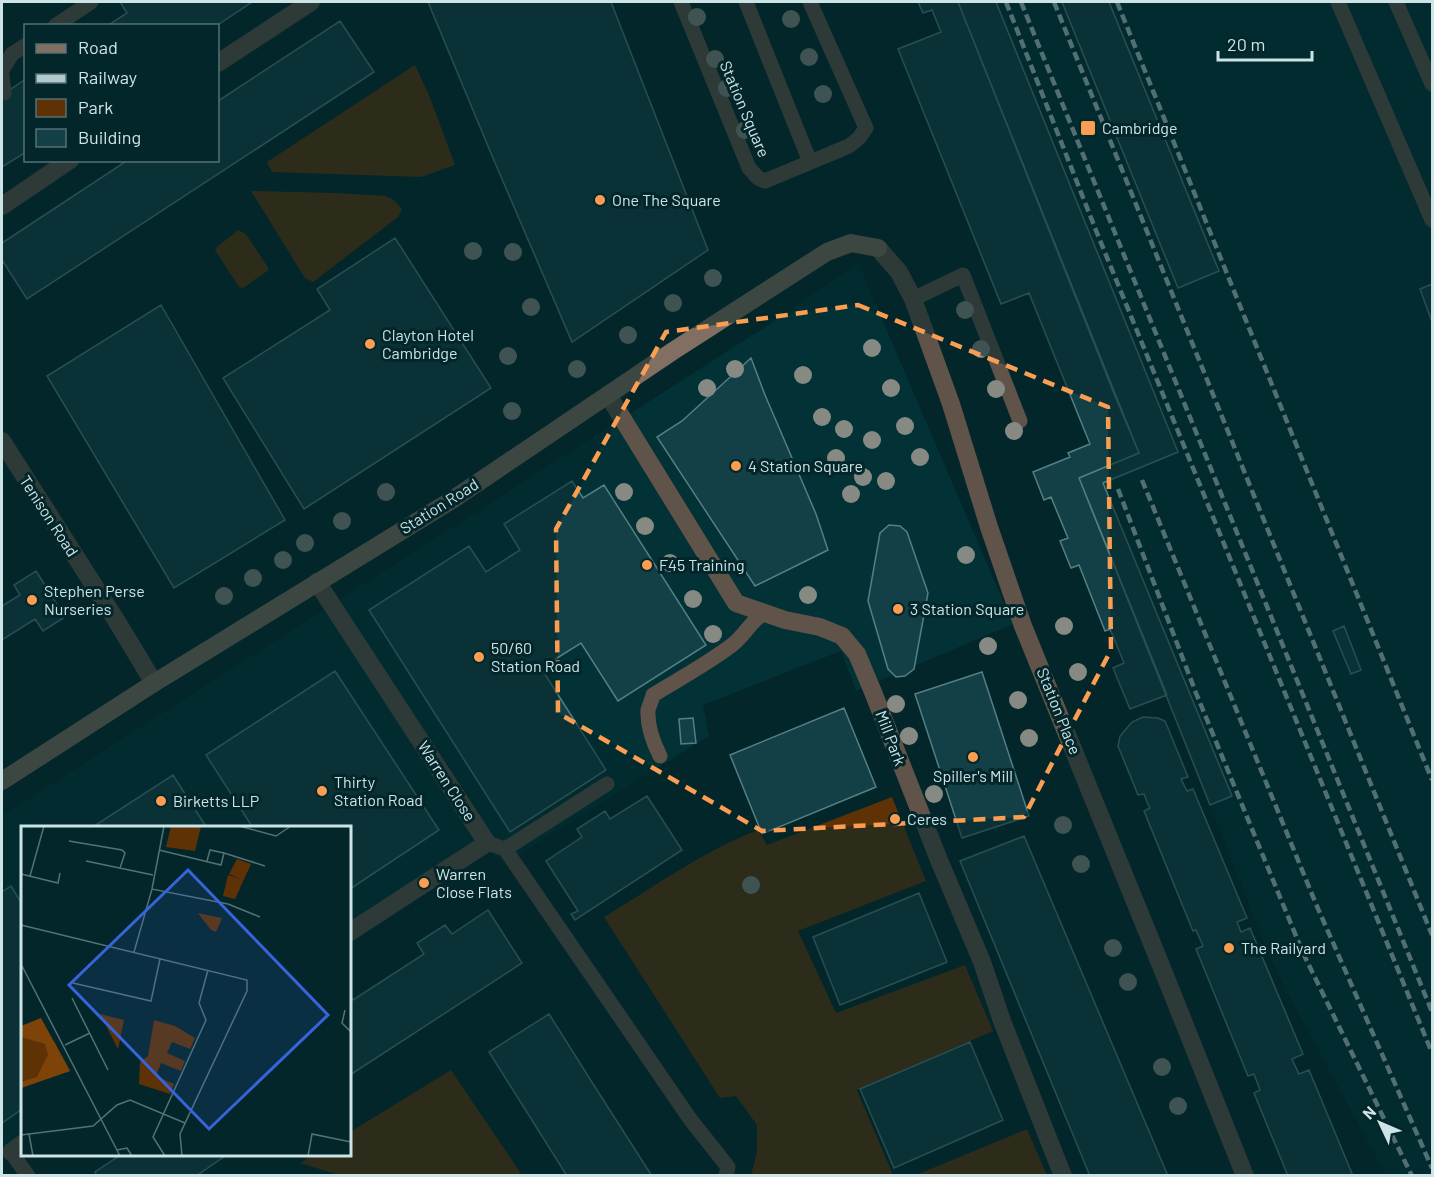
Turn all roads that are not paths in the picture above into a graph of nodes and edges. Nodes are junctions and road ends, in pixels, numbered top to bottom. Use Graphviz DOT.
graph roads {
  1 [pos="91,2"];
  2 [pos="311,2"];
  3 [pos="681,2"];
  4 [pos="746,2"];
  5 [pos="810,2"];
  6 [pos="1338,2"];
  7 [pos="1396,2"];
  8 [pos="58,24"];
  9 [pos="24,46"];
  10 [pos="219,62"];
  11 [pos="2,72"];
  12 [pos="1432,84"];
  13 [pos="4,93"];
  14 [pos="810,162"];
  15 [pos="49,166"];
  16 [pos="1427,194"];
  17 [pos="2,206"];
  18 [pos="1432,220"];
  19 [pos="878,248"];
  20 [pos="913,299"];
  21 [pos="608,395"];
  22 [pos="1020,421"];
  23 [pos="2,441"];
  24 [pos="317,582"];
  25 [pos="764,613"];
  26 [pos="153,683"];
  27 [pos="660,756"];
  28 [pos="2,781"];
  29 [pos="608,784"];
  30 [pos="487,843"];
  31 [pos="505,849"];
  32 [pos="351,931"];
  33 [pos="17,1148"];
  34 [pos="28,1176"];
  35 [pos="726,1176"];
  36 [pos="1064,1176"];
  37 [pos="1245,1176"];
  1 -- 8 [label="lane"];
  2 -- 10 [label="street"];
  3 -- 14 [label="lane, Station Square"];
  4 -- 14 [label="lane"];
  5 -- 14 [label="lane, Station Square"];
  6 -- 16 [label="lane"];
  7 -- 12 [label="lane"];
  9 -- 11 [label="lane"];
  11 -- 13 [label="lane"];
  15 -- 17 [label="street"];
  16 -- 18 [label="lane"];
  19 -- 20 [label="street, Station Place"];
  19 -- 21 [label="street, Station Road"];
  20 -- 22 [label="lane"];
  20 -- 37 [label="street, Station Place"];
  21 -- 24 [label="street, Station Road"];
  21 -- 25 [label="street, Mill Park"];
  23 -- 26 [label="street, Tenison Road"];
  24 -- 26 [label="street, Station Road"];
  24 -- 30 [label="street, Warren Close"];
  25 -- 27 [label="lane"];
  25 -- 36 [label="street, Mill Park"];
  26 -- 28 [label="street, Station Road"];
  29 -- 31 [label="lane"];
  30 -- 31 [label="lane"];
  30 -- 32 [label="street"];
  31 -- 35 [label="lane"];
  33 -- 34 [label="lane"];
}
